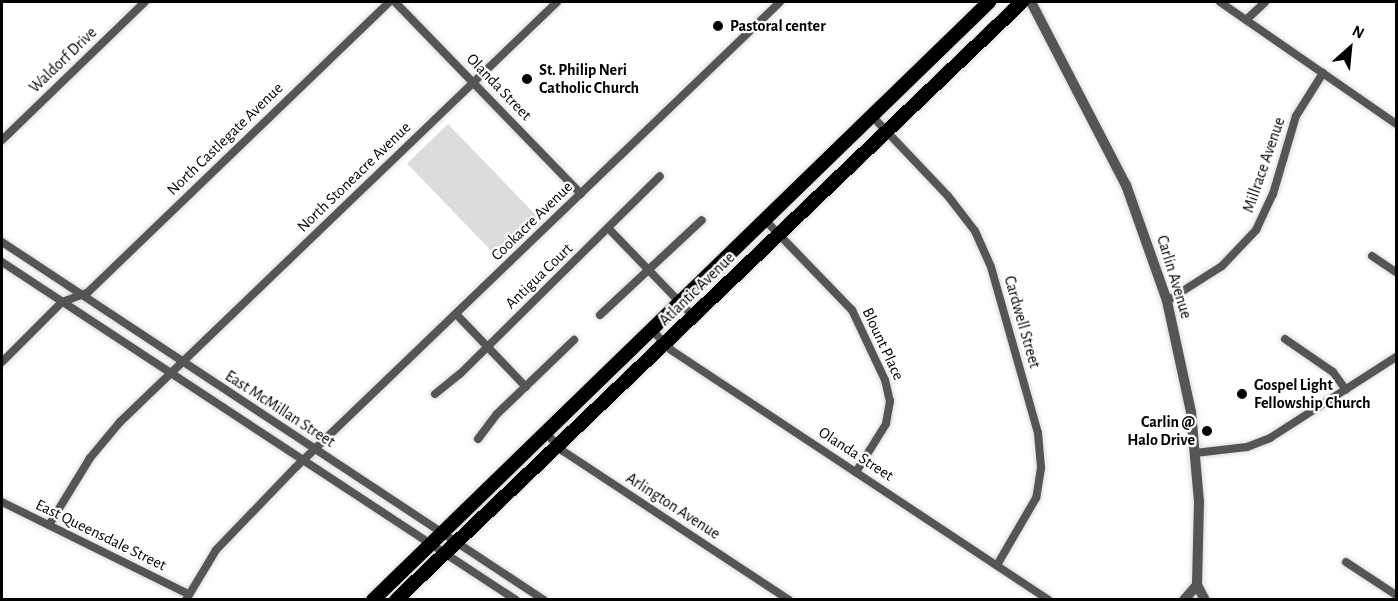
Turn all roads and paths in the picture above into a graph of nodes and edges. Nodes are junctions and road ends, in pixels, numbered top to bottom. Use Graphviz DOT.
graph roads {
  1 [pos="146,2"];
  2 [pos="389,2"];
  3 [pos="395,2"];
  4 [pos="557,2"];
  5 [pos="780,2"];
  6 [pos="989,2"];
  7 [pos="1022,2"];
  8 [pos="1031,2"];
  9 [pos="1220,2"];
  10 [pos="1265,2"];
  11 [pos="1246,20"];
  12 [pos="1323,73"];
  13 [pos="473,82"];
  14 [pos="872,116"];
  15 [pos="1396,124"];
  16 [pos="886,131"];
  17 [pos="2,140"];
  18 [pos="660,176"];
  19 [pos="581,194"];
  20 [pos="764,219"];
  21 [pos="702,220"];
  22 [pos="609,229"];
  23 [pos="778,234"];
  24 [pos="2,242"];
  25 [pos="1372,256"];
  26 [pos="2,262"];
  27 [pos="648,269"];
  28 [pos="1396,272"];
  29 [pos="80,295"];
  30 [pos="1167,301"];
  31 [pos="62,302"];
  32 [pos="679,302"];
  33 [pos="456,314"];
  34 [pos="600,315"];
  35 [pos="693,316"];
  36 [pos="651,329"];
  37 [pos="1285,339"];
  38 [pos="574,340"];
  39 [pos="664,343"];
  40 [pos="2,347"];
  41 [pos="488,347"];
  42 [pos="11,351"];
  43 [pos="1396,357"];
  44 [pos="2,362"];
  45 [pos="182,363"];
  46 [pos="171,374"];
  47 [pos="526,387"];
  48 [pos="1346,390"];
  49 [pos="435,394"];
  50 [pos="545,432"];
  51 [pos="478,439"];
  52 [pos="557,445"];
  53 [pos="315,450"];
  54 [pos="1195,453"];
  55 [pos="303,461"];
  56 [pos="856,472"];
  57 [pos="2,502"];
  58 [pos="49,525"];
  59 [pos="440,533"];
  60 [pos="456,542"];
  61 [pos="430,544"];
  62 [pos="444,553"];
  63 [pos="1346,562"];
  64 [pos="997,565"];
  65 [pos="1197,585"];
  66 [pos="1396,595"];
  67 [pos="187,597"];
  68 [pos="373,600"];
  69 [pos="396,600"];
  70 [pos="516,600"];
  71 [pos="544,600"];
  72 [pos="789,600"];
  73 [pos="1049,600"];
  74 [pos="1184,600"];
  75 [pos="1205,600"];
  1 -- 17 [label="street, Waldorf Drive"];
  2 -- 29 [label="street, North Castlegate Avenue"];
  3 -- 13 [label="street, Olanda Street"];
  4 -- 13 [label="street, North Stoneacre Avenue"];
  5 -- 19 [label="street, Cookacre Avenue"];
  6 -- 14 [label="main road, Atlantic Avenue"];
  7 -- 16 [label="main road, Atlantic Avenue"];
  8 -- 30 [label="street, Carlin Avenue"];
  9 -- 11 [label="street"];
  10 -- 11 [label="street"];
  11 -- 12 [label="street"];
  12 -- 15 [label="street"];
  12 -- 30 [label="street, Millrace Avenue"];
  13 -- 19 [label="street, Olanda Street"];
  13 -- 45 [label="street, North Stoneacre Avenue"];
  14 -- 16 [label="street, Cardwell Street"];
  14 -- 20 [label="main road, Atlantic Avenue"];
  16 -- 23 [label="main road, Atlantic Avenue"];
  16 -- 64 [label="street, Cardwell Street"];
  18 -- 22 [label="street, Antigua Court"];
  19 -- 33 [label="street, Cookacre Avenue"];
  20 -- 23 [label="street, Blount Place"];
  20 -- 32 [label="main road, Atlantic Avenue"];
  21 -- 27 [label="street"];
  22 -- 27 [label="street"];
  22 -- 41 [label="street, Antigua Court"];
  23 -- 35 [label="main road, Atlantic Avenue"];
  23 -- 56 [label="street, Blount Place"];
  24 -- 29 [label="street, East McMillan Street"];
  25 -- 28 [label="street"];
  26 -- 31 [label="street, East McMillan Street"];
  27 -- 32 [label="street"];
  27 -- 34 [label="street"];
  29 -- 31 [label="street, North Castlegate Avenue"];
  29 -- 45 [label="street, East McMillan Street"];
  30 -- 54 [label="street, Carlin Avenue"];
  31 -- 42 [label="street"];
  31 -- 46 [label="street, East McMillan Street"];
  32 -- 35 [label="street"];
  32 -- 36 [label="main road, Atlantic Avenue"];
  33 -- 41 [label="street"];
  33 -- 53 [label="street, Cookacre Avenue"];
  35 -- 39 [label="main road, Atlantic Avenue"];
  36 -- 39 [label="street, Olanda Street"];
  36 -- 50 [label="main road, Atlantic Avenue"];
  37 -- 48 [label="street"];
  38 -- 47 [label="street"];
  39 -- 52 [label="main road, Atlantic Avenue"];
  39 -- 56 [label="street, Olanda Street"];
  40 -- 42 [label="street"];
  41 -- 47 [label="street"];
  41 -- 49 [label="street, Antigua Court"];
  42 -- 44 [label="street"];
  43 -- 48 [label="street"];
  45 -- 46 [label="street, North Stoneacre Avenue"];
  45 -- 53 [label="street, East McMillan Street"];
  46 -- 55 [label="street, East McMillan Street"];
  46 -- 58 [label="street, North Stoneacre Avenue"];
  47 -- 51 [label="street"];
  48 -- 54 [label="street"];
  50 -- 52 [label="street, Arlington Avenue"];
  50 -- 59 [label="main road, Atlantic Avenue"];
  52 -- 60 [label="main road, Atlantic Avenue"];
  52 -- 72 [label="street, Arlington Avenue"];
  53 -- 55 [label="street, Cookacre Avenue"];
  53 -- 59 [label="street, East McMillan Street"];
  54 -- 65 [label="street, Carlin Avenue"];
  55 -- 61 [label="street, East McMillan Street"];
  55 -- 67 [label="street, Cookacre Avenue"];
  56 -- 64 [label="street, Olanda Street"];
  57 -- 58 [label="street, East Queensdale Street"];
  58 -- 67 [label="street, East Queensdale Street"];
  59 -- 60 [label="street, East McMillan Street"];
  59 -- 61 [label="main road, Atlantic Avenue"];
  60 -- 62 [label="main road, Atlantic Avenue"];
  60 -- 71 [label="street, East McMillan Street"];
  61 -- 62 [label="street, East McMillan Street"];
  61 -- 68 [label="main road, Atlantic Avenue"];
  62 -- 69 [label="main road, Atlantic Avenue"];
  62 -- 70 [label="street, East McMillan Street"];
  63 -- 66 [label="street"];
  64 -- 73 [label="street, Olanda Street"];
  65 -- 74 [label="street"];
  65 -- 75 [label="street, Carlin Avenue"];
}
